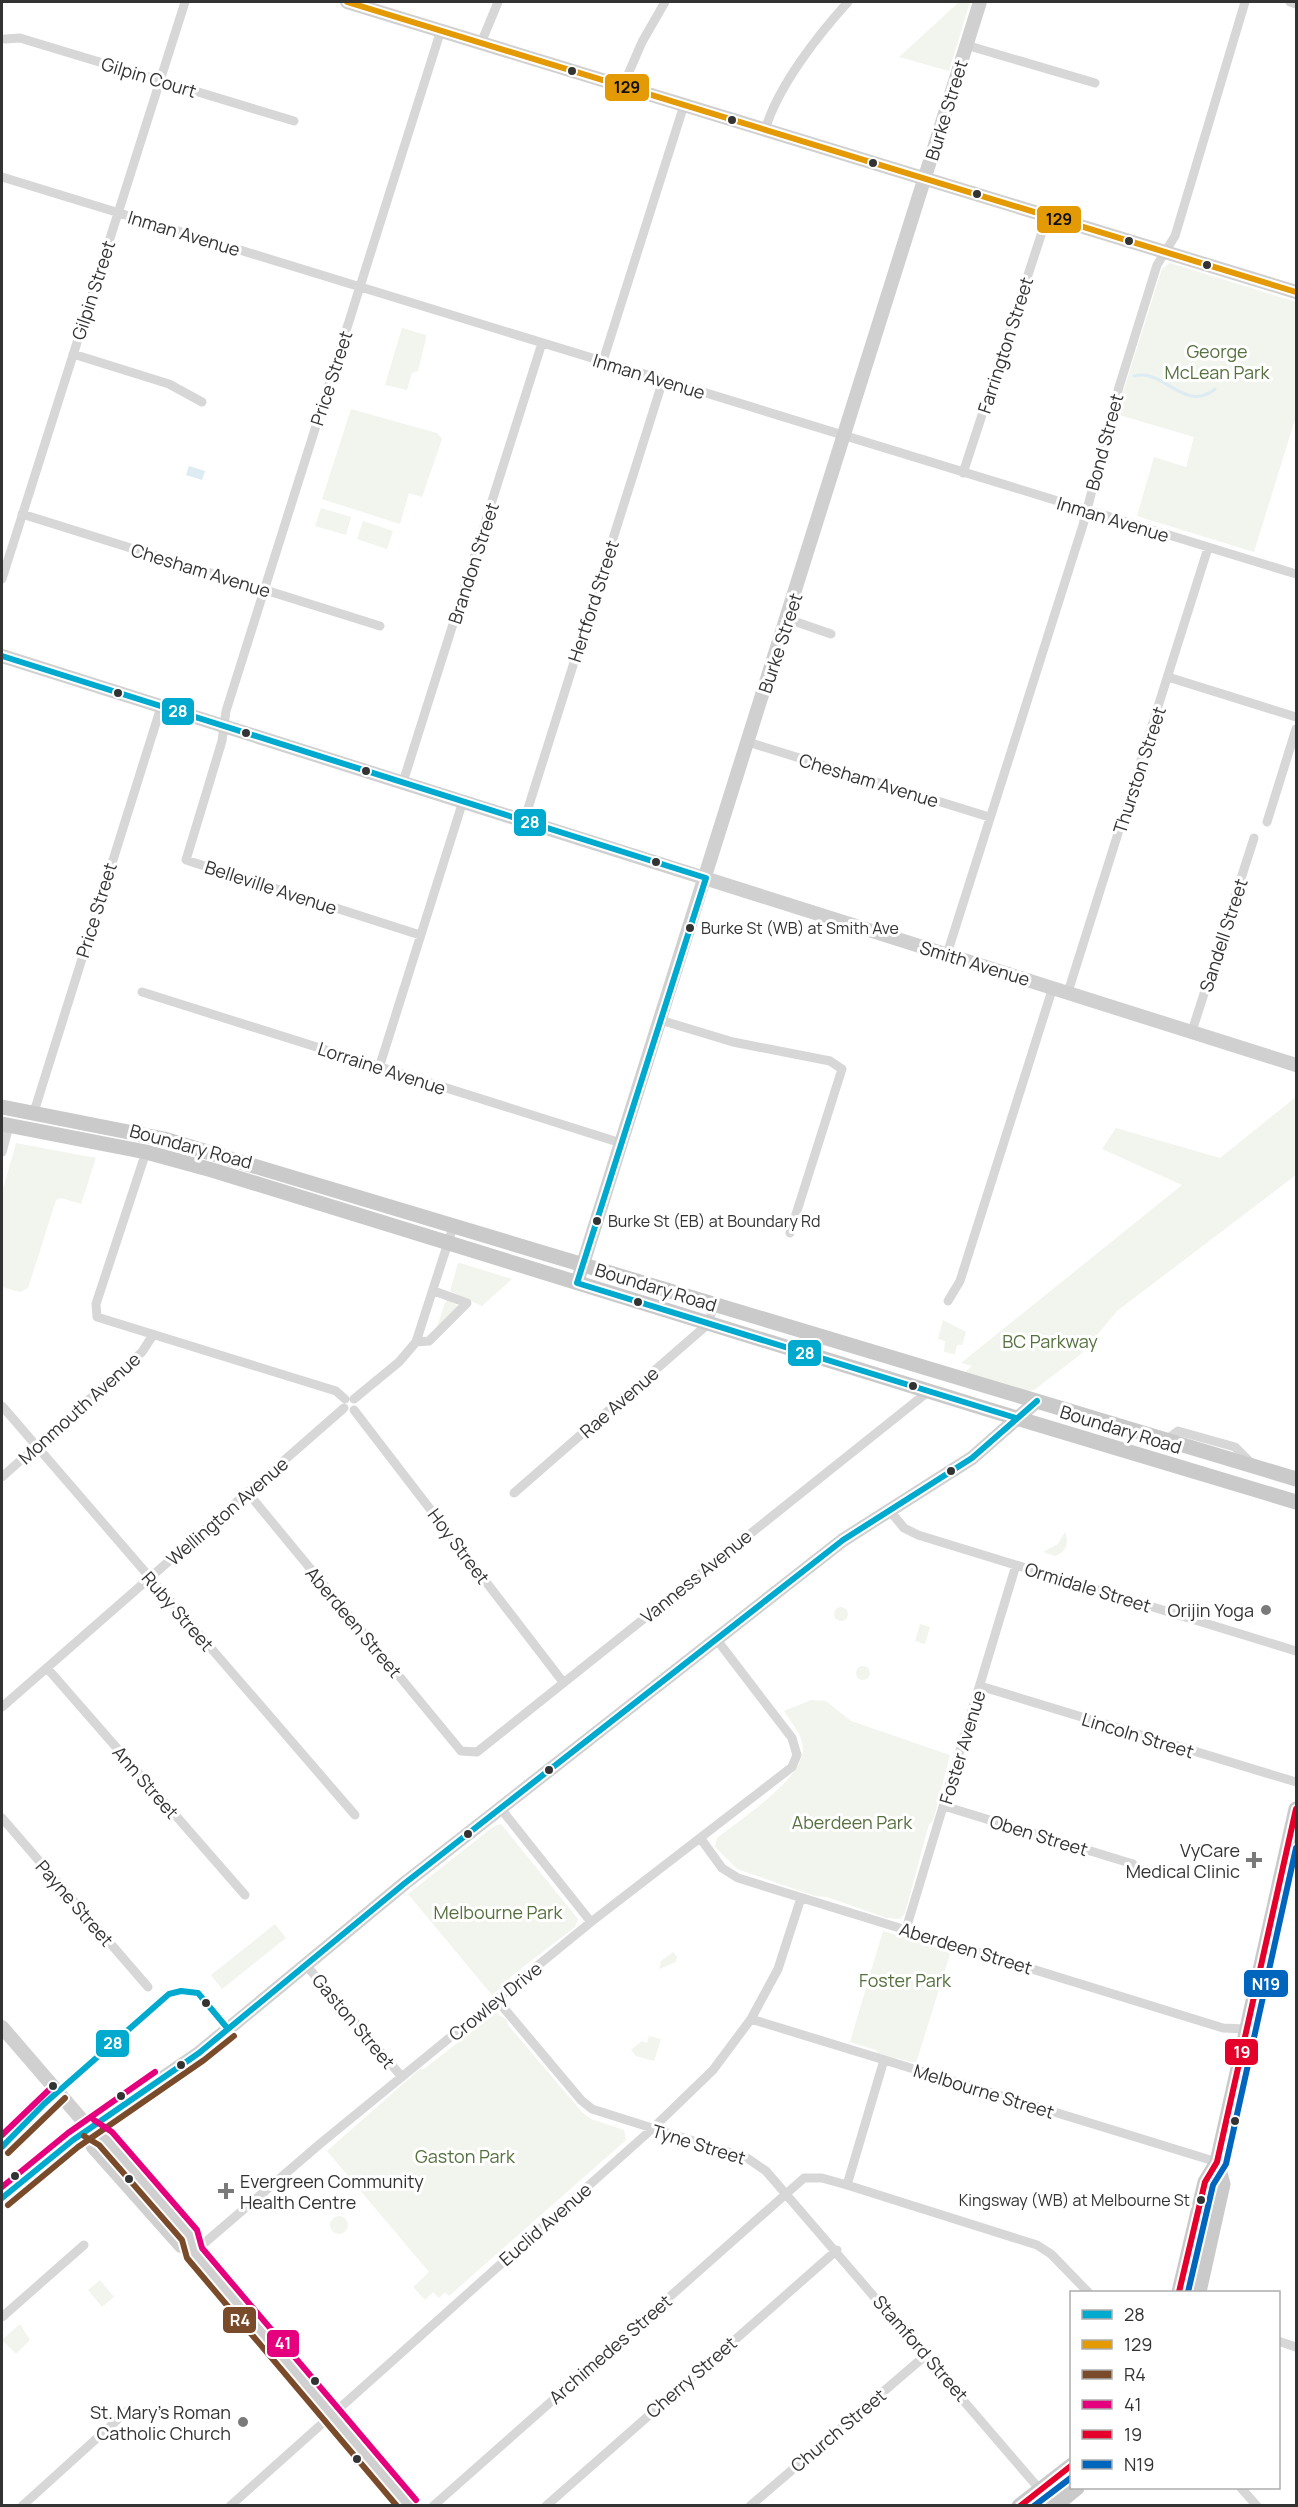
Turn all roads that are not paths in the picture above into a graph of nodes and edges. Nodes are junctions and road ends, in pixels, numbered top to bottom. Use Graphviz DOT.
graph roads {
  1 [pos="185,2"];
  2 [pos="347,2"];
  3 [pos="498,2"];
  4 [pos="665,2"];
  5 [pos="848,2"];
  6 [pos="980,2"];
  7 [pos="1245,2"];
  8 [pos="1290,2"];
  9 [pos="1296,4"];
  10 [pos="441,30"];
  11 [pos="4,39"];
  12 [pos="481,43"];
  13 [pos="966,45"];
  14 [pos="160,80"];
  15 [pos="1095,83"];
  16 [pos="623,86"];
  17 [pos="684,105"];
  18 [pos="294,121"];
  19 [pos="765,130"];
  20 [pos="2,177"];
  21 [pos="925,179"];
  22 [pos="118,213"];
  23 [pos="1047,217"];
  24 [pos="1165,252"];
  25 [pos="360,287"];
  26 [pos="1296,292"];
  27 [pos="542,343"];
  28 [pos="73,354"];
  29 [pos="603,362"];
  30 [pos="663,380"];
  31 [pos="202,402"];
  32 [pos="844,436"];
  33 [pos="963,473"];
  34 [pos="1086,510"];
  35 [pos="22,514"];
  36 [pos="1208,548"];
  37 [pos="1296,574"];
  38 [pos="2,579"];
  39 [pos="264,590"];
  40 [pos="788,620"];
  41 [pos="380,626"];
  42 [pos="831,634"];
  43 [pos="2,656"];
  44 [pos="1168,676"];
  45 [pos="161,707"];
  46 [pos="1296,717"];
  47 [pos="223,726"];
  48 [pos="1296,729"];
  49 [pos="748,742"];
  50 [pos="403,783"];
  51 [pos="463,801"];
  52 [pos="989,817"];
  53 [pos="524,821"];
  54 [pos="1267,822"];
  55 [pos="1254,838"];
  56 [pos="706,878"];
  57 [pos="420,936"];
  58 [pos="947,954"];
  59 [pos="1053,987"];
  60 [pos="142,992"];
  61 [pos="1068,992"];
  62 [pos="660,1020"];
  63 [pos="1192,1031"];
  64 [pos="1296,1065"];
  65 [pos="379,1068"];
  66 [pos="2,1107"];
  67 [pos="33,1115"];
  68 [pos="66,1121"];
  69 [pos="5,1125"];
  70 [pos="621,1143"];
  71 [pos="2,1152"];
  72 [pos="146,1152"];
  73 [pos="454,1224"];
  74 [pos="790,1233"];
  75 [pos="448,1245"];
  76 [pos="583,1264"];
  77 [pos="577,1283"];
  78 [pos="434,1291"];
  79 [pos="948,1301"];
  80 [pos="714,1305"];
  81 [pos="708,1324"];
  82 [pos="153,1335"];
  83 [pos="416,1342"];
  84 [pos="928,1391"];
  85 [pos="1037,1401"];
  86 [pos="348,1402"];
  87 [pos="2,1406"];
  88 [pos="1016,1418"];
  89 [pos="37,1446"];
  90 [pos="2,1477"];
  91 [pos="1296,1479"];
  92 [pos="248,1493"];
  93 [pos="514,1493"];
  94 [pos="1296,1502"];
  95 [pos="889,1510"];
  96 [pos="1016,1565"];
  97 [pos="150,1579"];
  98 [pos="717,1640"];
  99 [pos="1296,1651"];
  100 [pos="47,1668"];
  101 [pos="563,1682"];
  102 [pos="981,1686"];
  103 [pos="2,1707"];
  104 [pos="461,1751"];
  105 [pos="1296,1782"];
  106 [pos="944,1806"];
  107 [pos="501,1809"];
  108 [pos="1296,1809"];
  109 [pos="355,1815"];
  110 [pos="2,1818"];
  111 [pos="701,1839"];
  112 [pos="1292,1849"];
  113 [pos="1133,1864"];
  114 [pos="245,1896"];
  115 [pos="801,1898"];
  116 [pos="591,1922"];
  117 [pos="906,1929"];
  118 [pos="305,1964"];
  119 [pos="148,1988"];
  120 [pos="497,2000"];
  121 [pos="752,2019"];
  122 [pos="2,2025"];
  123 [pos="1246,2029"];
  124 [pos="885,2060"];
  125 [pos="402,2077"];
  126 [pos="89,2128"];
  127 [pos="652,2130"];
  128 [pos="1217,2162"];
  129 [pos="847,2185"];
  130 [pos="787,2192"];
  131 [pos="2,2198"];
  132 [pos="84,2245"];
  133 [pos="837,2250"];
  134 [pos="194,2252"];
  135 [pos="1087,2291"];
  136 [pos="1179,2291"];
  137 [pos="1199,2291"];
  138 [pos="2,2317"];
  139 [pos="1280,2342"];
  140 [pos="1296,2347"];
  141 [pos="927,2355"];
  142 [pos="128,2411"];
  143 [pos="332,2415"];
  144 [pos="1070,2465"];
  145 [pos="1074,2489"];
  146 [pos="1243,2489"];
  147 [pos="1041,2490"];
  148 [pos="22,2505"];
  149 [pos="230,2505"];
  150 [pos="409,2505"];
  151 [pos="433,2505"];
  152 [pos="546,2505"];
  153 [pos="750,2505"];
  154 [pos="1019,2505"];
  155 [pos="1054,2505"];
  156 [pos="1257,2505"];
  1 -- 14 [label="street, Gilpin Street"];
  2 -- 10 [label="street"];
  3 -- 12 [label="street"];
  4 -- 16 [label="street"];
  5 -- 19 [label="street"];
  6 -- 13 [label="street, Burke Street"];
  7 -- 24 [label="street, Bond Street"];
  8 -- 9 [label="street"];
  10 -- 12 [label="street"];
  10 -- 25 [label="street, Price Street"];
  11 -- 14 [label="street, Gilpin Court"];
  12 -- 16 [label="street"];
  13 -- 15 [label="street"];
  13 -- 21 [label="street, Burke Street"];
  14 -- 18 [label="street, Gilpin Court"];
  14 -- 22 [label="street, Gilpin Street"];
  16 -- 17 [label="street"];
  17 -- 19 [label="street"];
  17 -- 29 [label="street"];
  19 -- 21 [label="street"];
  20 -- 22 [label="street, Inman Avenue"];
  21 -- 23 [label="street"];
  21 -- 32 [label="street, Burke Street"];
  22 -- 25 [label="street, Inman Avenue"];
  22 -- 28 [label="street, Gilpin Street"];
  23 -- 24 [label="street"];
  23 -- 33 [label="street, Farrington Street"];
  24 -- 26 [label="street"];
  24 -- 34 [label="street, Bond Street"];
  25 -- 27 [label="street, Inman Avenue"];
  25 -- 39 [label="street, Price Street"];
  27 -- 29 [label="street, Inman Avenue"];
  27 -- 50 [label="street, Brandon Street"];
  28 -- 31 [label="street"];
  28 -- 35 [label="street, Gilpin Street"];
  29 -- 30 [label="street, Inman Avenue"];
  30 -- 32 [label="street, Inman Avenue"];
  30 -- 53 [label="street, Hertford Street"];
  32 -- 33 [label="street, Inman Avenue"];
  32 -- 40 [label="street, Burke Street"];
  33 -- 34 [label="street, Inman Avenue"];
  34 -- 36 [label="street, Inman Avenue"];
  34 -- 52 [label="street, Bond Street"];
  35 -- 38 [label="street, Gilpin Street"];
  35 -- 39 [label="street, Chesham Avenue"];
  36 -- 37 [label="street, Inman Avenue"];
  36 -- 44 [label="street, Thurston Street"];
  39 -- 41 [label="street, Chesham Avenue"];
  39 -- 47 [label="street, Price Street"];
  40 -- 42 [label="street"];
  40 -- 49 [label="street, Burke Street"];
  43 -- 45 [label="street, Smith Avenue"];
  44 -- 46 [label="street"];
  44 -- 61 [label="street, Thurston Street"];
  45 -- 47 [label="street, Smith Avenue"];
  45 -- 67 [label="street, Price Street"];
  47 -- 50 [label="street, Smith Avenue"];
  47 -- 57 [label="street, Belleville Avenue"];
  48 -- 54 [label="street"];
  49 -- 52 [label="street, Chesham Avenue"];
  49 -- 56 [label="street, Burke Street"];
  50 -- 51 [label="street, Smith Avenue"];
  51 -- 53 [label="street, Smith Avenue"];
  51 -- 57 [label="street"];
  52 -- 58 [label="street, Bond Street"];
  53 -- 56 [label="street, Smith Avenue"];
  55 -- 63 [label="street, Sandell Street"];
  56 -- 58 [label="street, Smith Avenue"];
  56 -- 62 [label="street, Burke Street"];
  57 -- 65 [label="street"];
  58 -- 59 [label="street, Smith Avenue"];
  59 -- 61 [label="street, Smith Avenue"];
  59 -- 79 [label="street"];
  60 -- 65 [label="street, Lorraine Avenue"];
  61 -- 63 [label="street, Smith Avenue"];
  62 -- 70 [label="street, Burke Street"];
  62 -- 74 [label="street"];
  63 -- 64 [label="street, Smith Avenue"];
  65 -- 70 [label="street, Lorraine Avenue"];
  66 -- 67 [label="main road, Boundary Road"];
  67 -- 68 [label="main road, Boundary Road"];
  68 -- 69 [label="main road"];
  68 -- 73 [label="main road, Boundary Road"];
  69 -- 71 [label="street"];
  69 -- 72 [label="main road, Boundary Road"];
  70 -- 76 [label="street, Burke Street"];
  72 -- 75 [label="main road, Boundary Road"];
  72 -- 82 [label="street"];
  73 -- 75 [label="street, Wellington Avenue"];
  73 -- 76 [label="main road, Boundary Road"];
  75 -- 77 [label="main road, Boundary Road"];
  75 -- 78 [label="street, Wellington Avenue"];
  76 -- 77 [label="street, Burke Street"];
  76 -- 80 [label="main road, Boundary Road"];
  77 -- 81 [label="main road, Boundary Road"];
  78 -- 83 [label="street, Wellington Avenue"];
  78 -- 83 [label="street, Wellington Avenue"];
  80 -- 81 [label="street"];
  80 -- 85 [label="main road, Boundary Road"];
  81 -- 84 [label="main road, Boundary Road"];
  81 -- 93 [label="street, Rae Avenue"];
  82 -- 86 [label="street"];
  82 -- 89 [label="street, Monmouth Avenue"];
  83 -- 86 [label="street, Wellington Avenue"];
  84 -- 88 [label="main road, Boundary Road"];
  84 -- 101 [label="street, Vanness Avenue"];
  85 -- 88 [label="street"];
  85 -- 91 [label="main road, Boundary Road"];
  86 -- 92 [label="street, Wellington Avenue"];
  86 -- 101 [label="street, Hoy Street"];
  87 -- 89 [label="street, Ruby Street"];
  88 -- 94 [label="main road, Boundary Road"];
  88 -- 95 [label="street"];
  89 -- 90 [label="street, Monmouth Avenue"];
  89 -- 97 [label="street, Ruby Street"];
  92 -- 97 [label="street, Wellington Avenue"];
  92 -- 104 [label="street, Aberdeen Street"];
  95 -- 96 [label="street, Ormidale Street"];
  95 -- 98 [label="street"];
  96 -- 99 [label="street, Ormidale Street"];
  96 -- 102 [label="street, Foster Avenue"];
  97 -- 100 [label="street, Wellington Avenue"];
  97 -- 109 [label="street, Ruby Street"];
  98 -- 107 [label="street"];
  98 -- 111 [label="street, Crowley Drive"];
  100 -- 103 [label="street, Wellington Avenue"];
  100 -- 114 [label="street, Ann Street"];
  101 -- 104 [label="street, Vanness Avenue"];
  102 -- 105 [label="street, Lincoln Street"];
  102 -- 106 [label="street, Foster Avenue"];
  106 -- 113 [label="street, Oben Street"];
  106 -- 117 [label="street, Foster Avenue"];
  107 -- 116 [label="street"];
  107 -- 118 [label="street"];
  108 -- 112 [label="main road"];
  110 -- 119 [label="street, Payne Street"];
  111 -- 115 [label="street, Aberdeen Street"];
  111 -- 116 [label="street, Crowley Drive"];
  112 -- 123 [label="main road"];
  115 -- 117 [label="street, Aberdeen Street"];
  115 -- 121 [label="street, Euclid Avenue"];
  116 -- 120 [label="street, Crowley Drive"];
  117 -- 123 [label="street, Aberdeen Street"];
  118 -- 125 [label="street, Gaston Street"];
  118 -- 126 [label="street"];
  120 -- 125 [label="street, Crowley Drive"];
  120 -- 127 [label="street, Tyne Street"];
  121 -- 124 [label="street, Melbourne Street"];
  121 -- 127 [label="street, Euclid Avenue"];
  122 -- 126 [label="street"];
  123 -- 128 [label="main road"];
  124 -- 128 [label="street, Melbourne Street"];
  124 -- 129 [label="street"];
  125 -- 134 [label="street, Crowley Drive"];
  126 -- 131 [label="street"];
  126 -- 134 [label="street"];
  127 -- 130 [label="street, Tyne Street"];
  127 -- 143 [label="street, Euclid Avenue"];
  128 -- 136 [label="main road"];
  128 -- 137 [label="main road"];
  129 -- 130 [label="street"];
  129 -- 135 [label="street"];
  130 -- 133 [label="street, Stamford Street"];
  130 -- 151 [label="street, Archimedes Street"];
  132 -- 138 [label="street"];
  133 -- 141 [label="street, Stamford Street"];
  133 -- 152 [label="street, Cherry Street"];
  134 -- 143 [label="street"];
  139 -- 140 [label="street"];
  141 -- 147 [label="street, Stamford Street"];
  141 -- 153 [label="street, Church Street"];
  142 -- 148 [label="street"];
  143 -- 149 [label="street, Euclid Avenue"];
  143 -- 150 [label="street"];
  144 -- 147 [label="main road"];
  145 -- 155 [label="main road"];
  146 -- 156 [label="street"];
  147 -- 154 [label="main road"];
  147 -- 155 [label="street, Stamford Street"];
}
